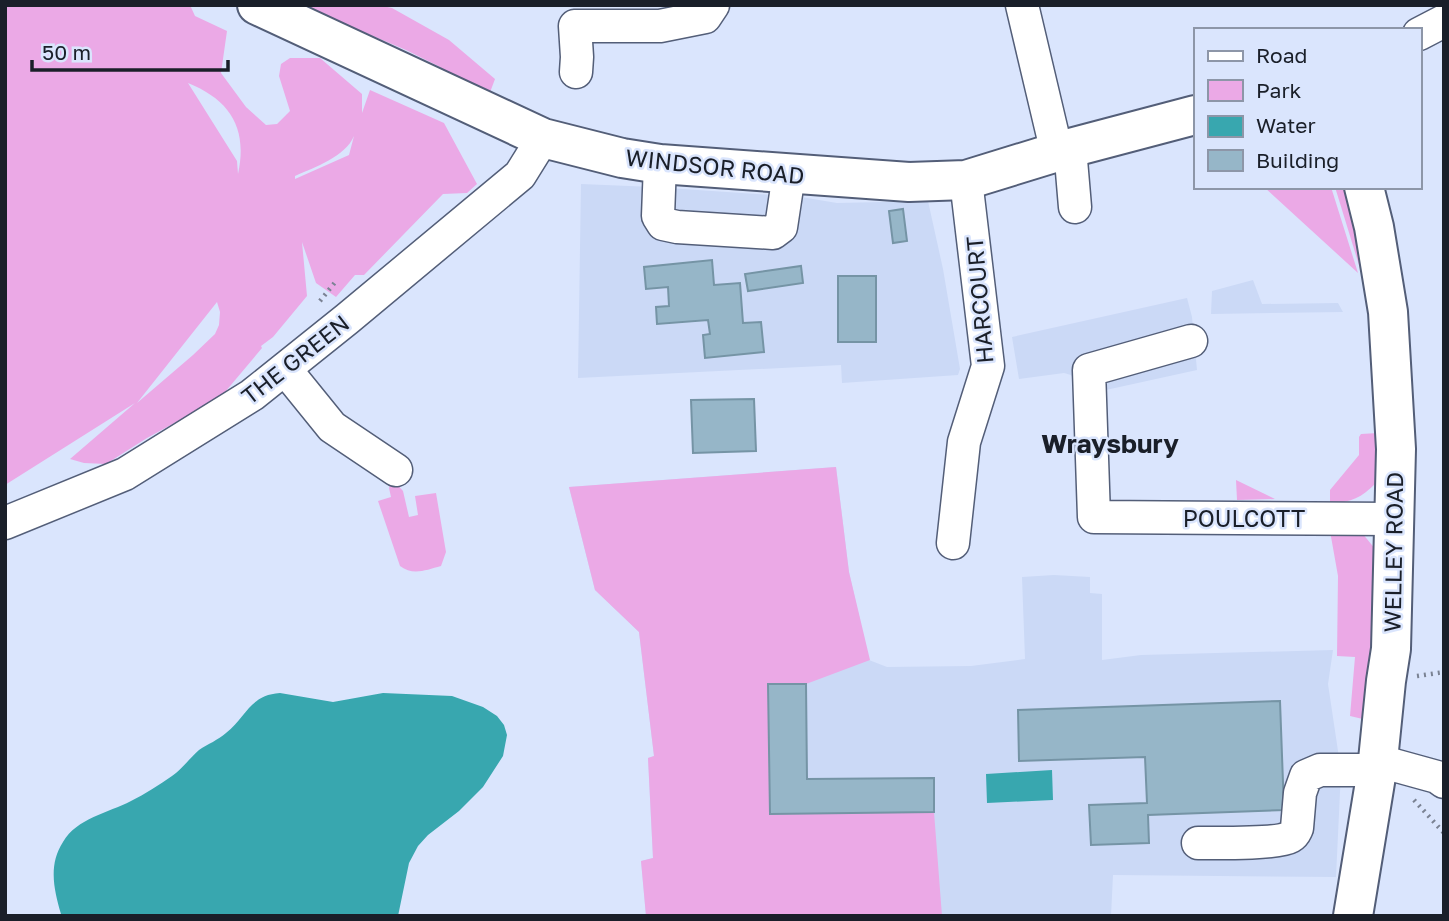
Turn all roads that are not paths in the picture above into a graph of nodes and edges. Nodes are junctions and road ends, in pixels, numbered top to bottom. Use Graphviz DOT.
graph roads {
  1 [pos="713,5"];
  2 [pos="1022,5"];
  3 [pos="265,7"];
  4 [pos="1444,21"];
  5 [pos="1421,33"];
  6 [pos="576,72"];
  7 [pos="1194,115"];
  8 [pos="543,138"];
  9 [pos="1063,150"];
  10 [pos="660,164"];
  11 [pos="789,174"];
  12 [pos="966,180"];
  13 [pos="1364,189"];
  14 [pos="1075,206"];
  15 [pos="1191,341"];
  16 [pos="285,369"];
  17 [pos="396,470"];
  18 [pos="1394,519"];
  19 [pos="5,523"];
  20 [pos="953,543"];
  21 [pos="1378,766"];
  22 [pos="1444,782"];
  23 [pos="1198,843"];
  24 [pos="1353,916"];
  1 -- 6 [label="street"];
  2 -- 9 [label="street"];
  3 -- 8 [label="main road, WINDSOR ROAD"];
  4 -- 5 [label="street"];
  7 -- 9 [label="main road, WINDSOR ROAD"];
  8 -- 10 [label="main road, WINDSOR ROAD"];
  8 -- 16 [label="street, THE GREEN"];
  9 -- 12 [label="main road, WINDSOR ROAD"];
  9 -- 14 [label="street"];
  10 -- 11 [label="main road, WINDSOR ROAD"];
  10 -- 11 [label="street"];
  11 -- 12 [label="main road, WINDSOR ROAD"];
  12 -- 20 [label="street, HARCOURT"];
  13 -- 18 [label="main road, WELLEY ROAD"];
  15 -- 18 [label="street, POULCOTT"];
  16 -- 17 [label="street"];
  16 -- 19 [label="street, THE GREEN"];
  18 -- 21 [label="main road, WELLEY ROAD"];
  21 -- 22 [label="street"];
  21 -- 23 [label="street"];
  21 -- 24 [label="main road, WELLEY ROAD"];
}
